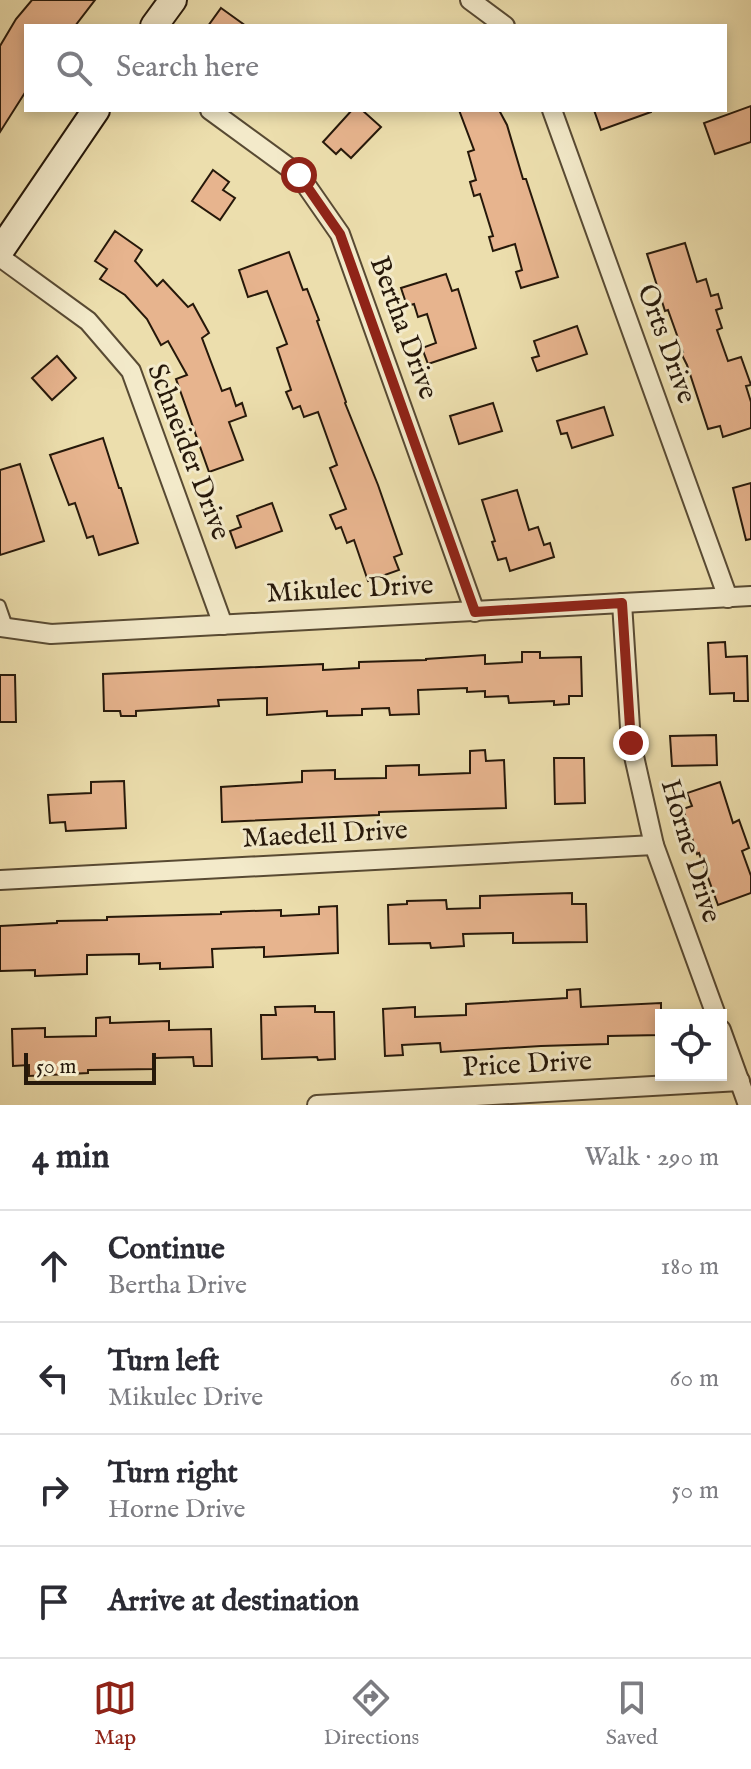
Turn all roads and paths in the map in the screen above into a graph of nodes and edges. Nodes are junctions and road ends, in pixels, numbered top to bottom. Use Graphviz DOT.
graph roads {
  1 [pos="173,0"];
  2 [pos="470,0"];
  3 [pos="155,24"];
  4 [pos="502,24"];
  5 [pos="95,112"];
  6 [pos="213,112"];
  7 [pos="553,112"];
  8 [pos="0,254"];
  9 [pos="751,596"];
  10 [pos="728,598"];
  11 [pos="622,603"];
  12 [pos="0,605"];
  13 [pos="475,612"];
  14 [pos="223,625"];
  15 [pos="4,628"];
  16 [pos="654,845"];
  17 [pos="0,880"];
  18 [pos="714,1009"];
  19 [pos="727,1046"];
  20 [pos="740,1081"];
  21 [pos="317,1105"];
  22 [pos="748,1105"];
  1 -- 3 [label="main road"];
  2 -- 4 [label="street"];
  5 -- 8 [label="main road"];
  6 -- 13 [label="street, Bertha Drive"];
  7 -- 10 [label="street, Orts Drive"];
  8 -- 14 [label="street, Schneider Drive"];
  9 -- 10 [label="street, Mikulec Drive"];
  10 -- 11 [label="street, Mikulec Drive"];
  11 -- 13 [label="street, Mikulec Drive"];
  11 -- 16 [label="street, Horne Drive"];
  12 -- 15 [label="lane"];
  13 -- 14 [label="street, Mikulec Drive"];
  14 -- 15 [label="street, Mikulec Drive"];
  16 -- 17 [label="street, Maedell Drive"];
  16 -- 18 [label="street, Horne Drive"];
  19 -- 20 [label="street"];
  20 -- 21 [label="street, Price Drive"];
  20 -- 22 [label="street"];
}
